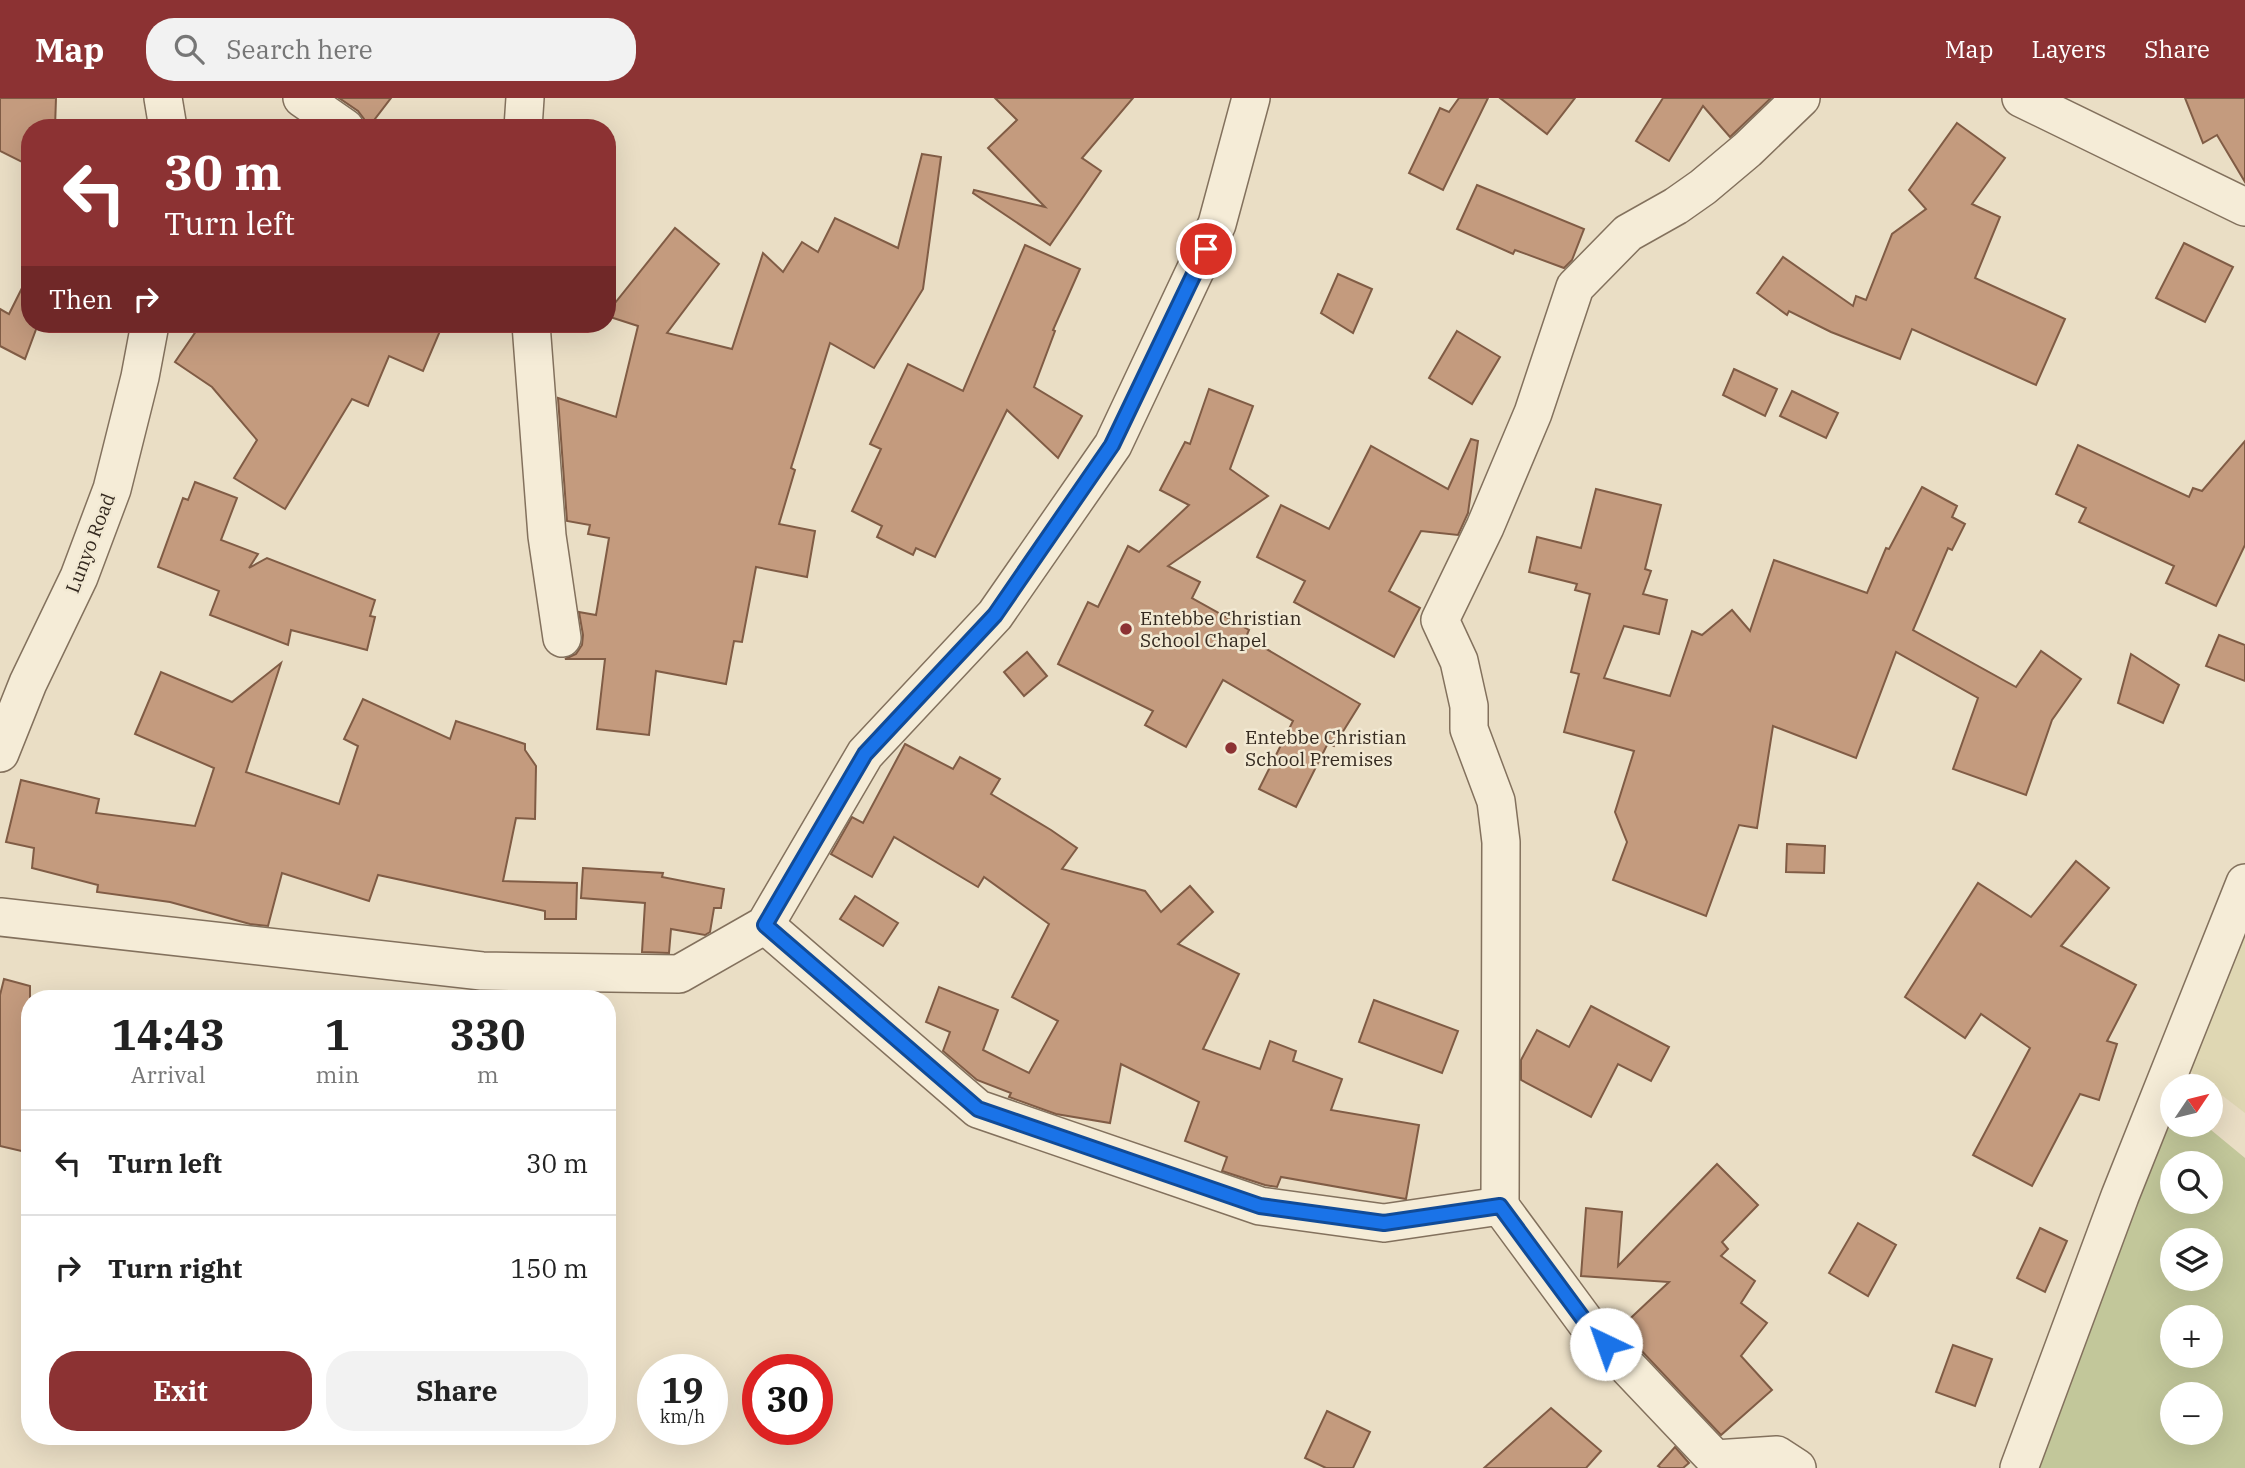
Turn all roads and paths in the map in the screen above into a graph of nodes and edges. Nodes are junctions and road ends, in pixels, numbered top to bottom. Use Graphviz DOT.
graph roads {
  1 [pos="163,98"];
  2 [pos="302,98"];
  3 [pos="525,98"];
  4 [pos="1251,98"];
  5 [pos="1801,98"];
  6 [pos="2021,98"];
  7 [pos="166,119"];
  8 [pos="332,119"];
  9 [pos="524,119"];
  10 [pos="2245,207"];
  11 [pos="148,333"];
  12 [pos="532,333"];
  13 [pos="562,638"];
  14 [pos="0,753"];
  15 [pos="2245,883"];
  16 [pos="0,917"];
  17 [pos="765,925"];
  18 [pos="1500,1206"];
  19 [pos="1797,1468"];
  20 [pos="2019,1468"];
  1 -- 7 [label="street"];
  2 -- 8 [label="street"];
  3 -- 9 [label="street"];
  4 -- 17 [label="street"];
  5 -- 18 [label="street"];
  6 -- 10 [label="street"];
  11 -- 14 [label="street, Lunyo Road"];
  12 -- 13 [label="street"];
  15 -- 20 [label="street"];
  16 -- 17 [label="street"];
  17 -- 18 [label="street"];
  18 -- 19 [label="street"];
}
